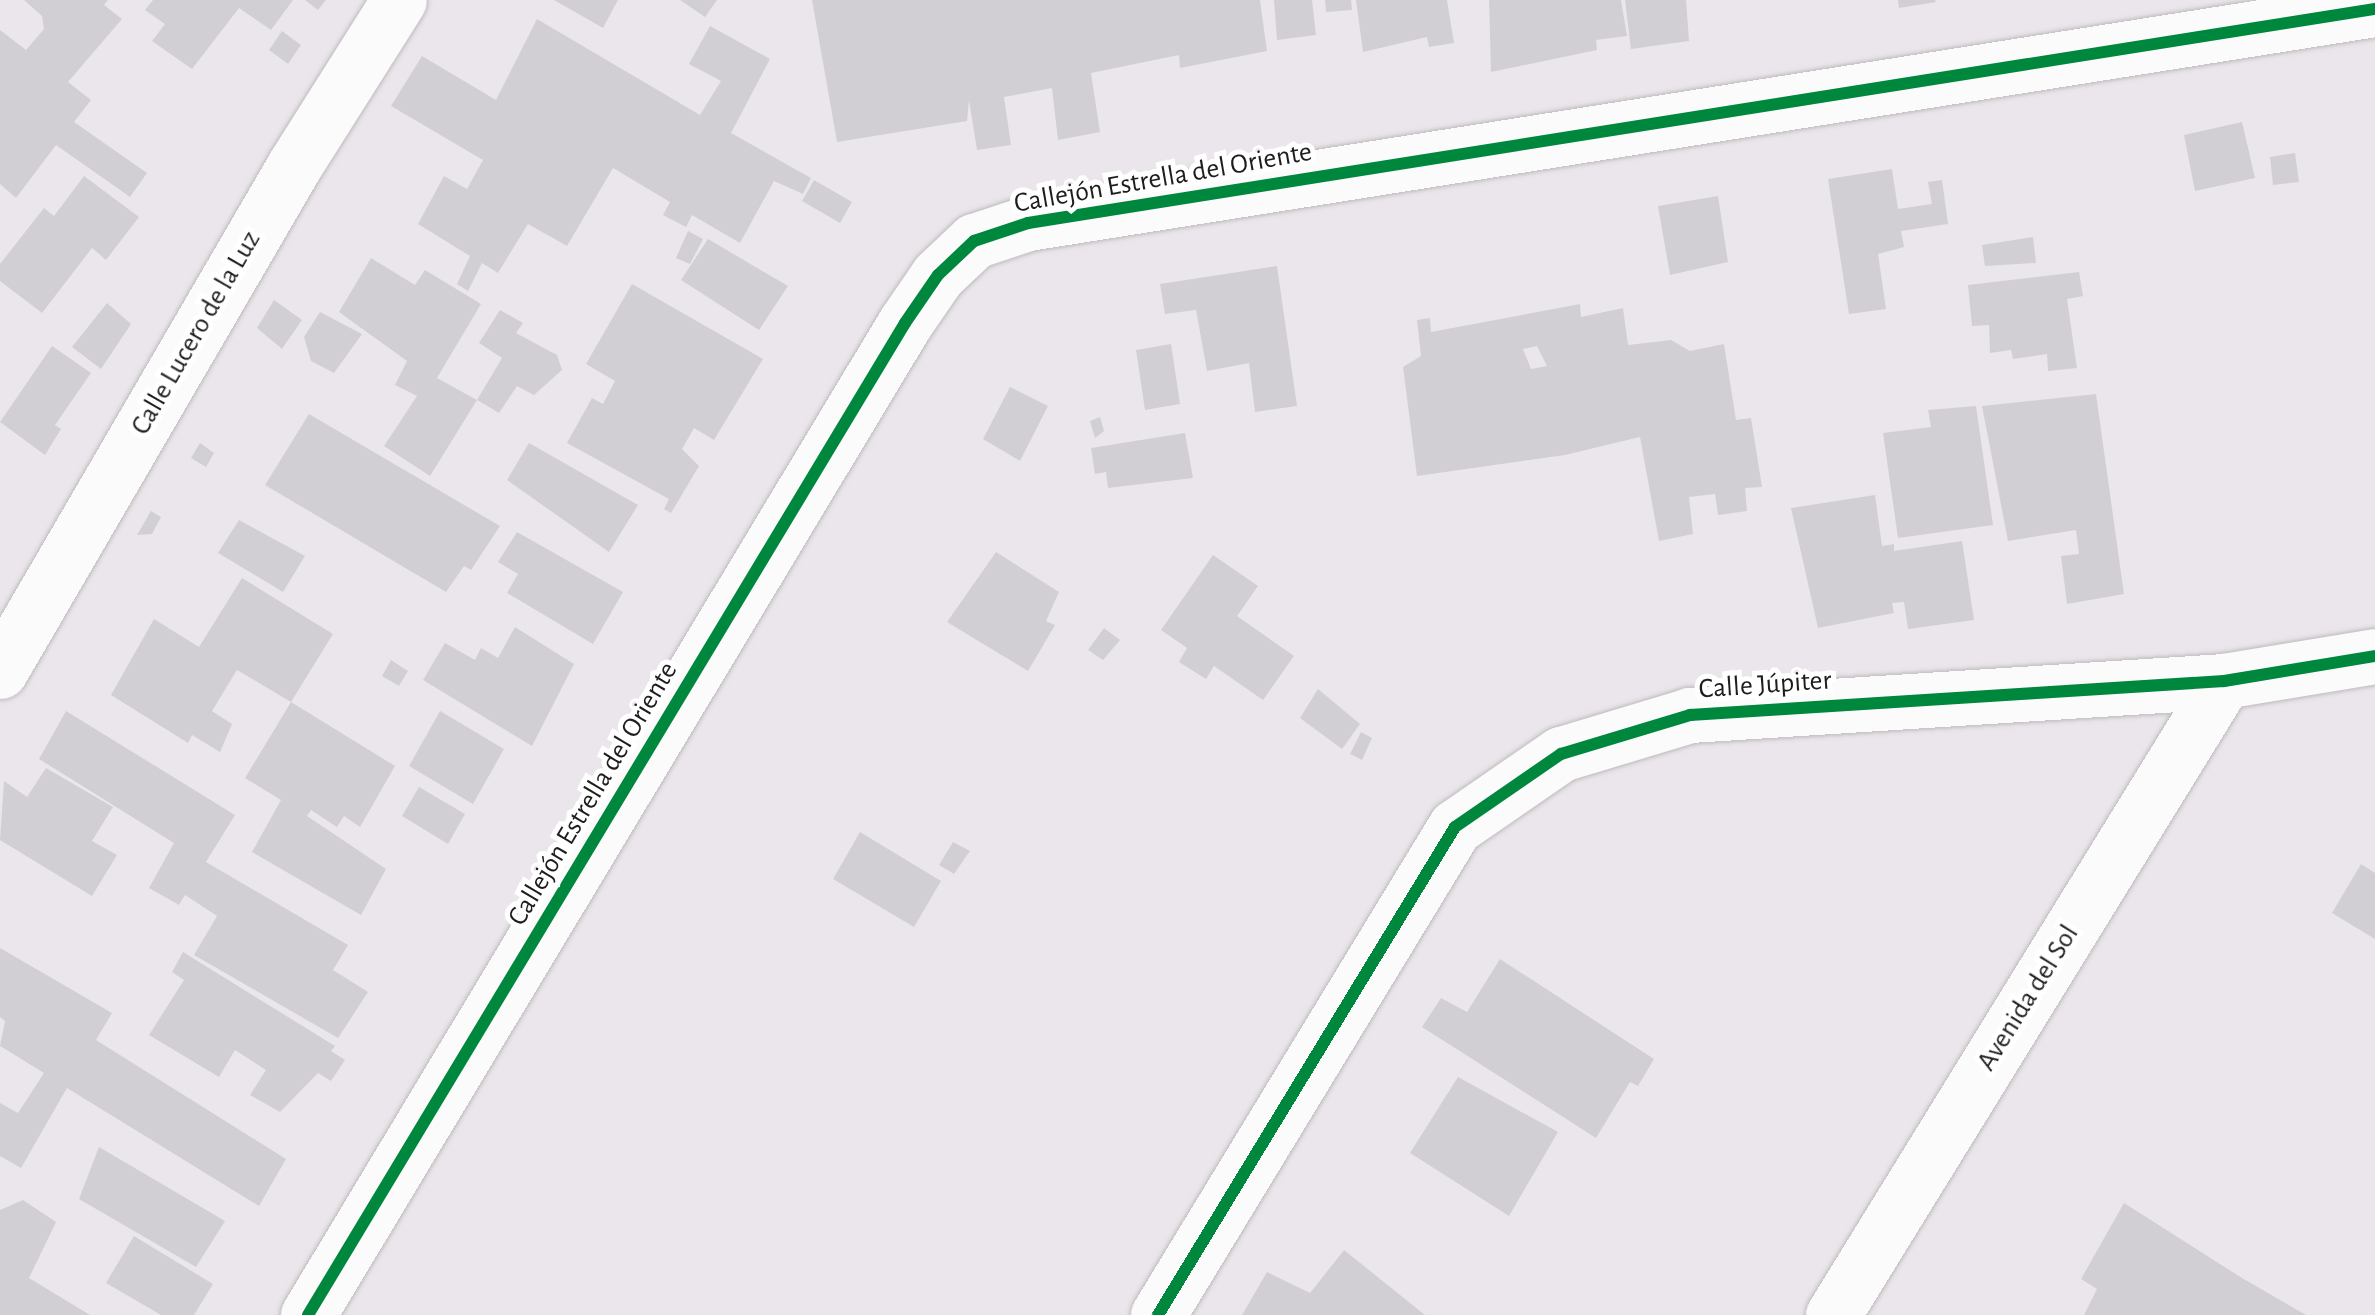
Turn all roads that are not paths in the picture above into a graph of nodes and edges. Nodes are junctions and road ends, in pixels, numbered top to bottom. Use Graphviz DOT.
graph roads {
  1 [pos="399,0"];
  2 [pos="2375,9"];
  3 [pos="2375,656"];
  4 [pos="0,671"];
  5 [pos="2224,681"];
  6 [pos="308,1315"];
  7 [pos="1158,1315"];
  8 [pos="1832,1315"];
  1 -- 4 [label="street, Calle Lucero de la Luz"];
  2 -- 6 [label="street, Callejón Estrella del Oriente"];
  3 -- 5 [label="street, Calle Júpiter"];
  5 -- 7 [label="street, Calle Júpiter"];
  5 -- 8 [label="street, Avenida del Sol"];
}
